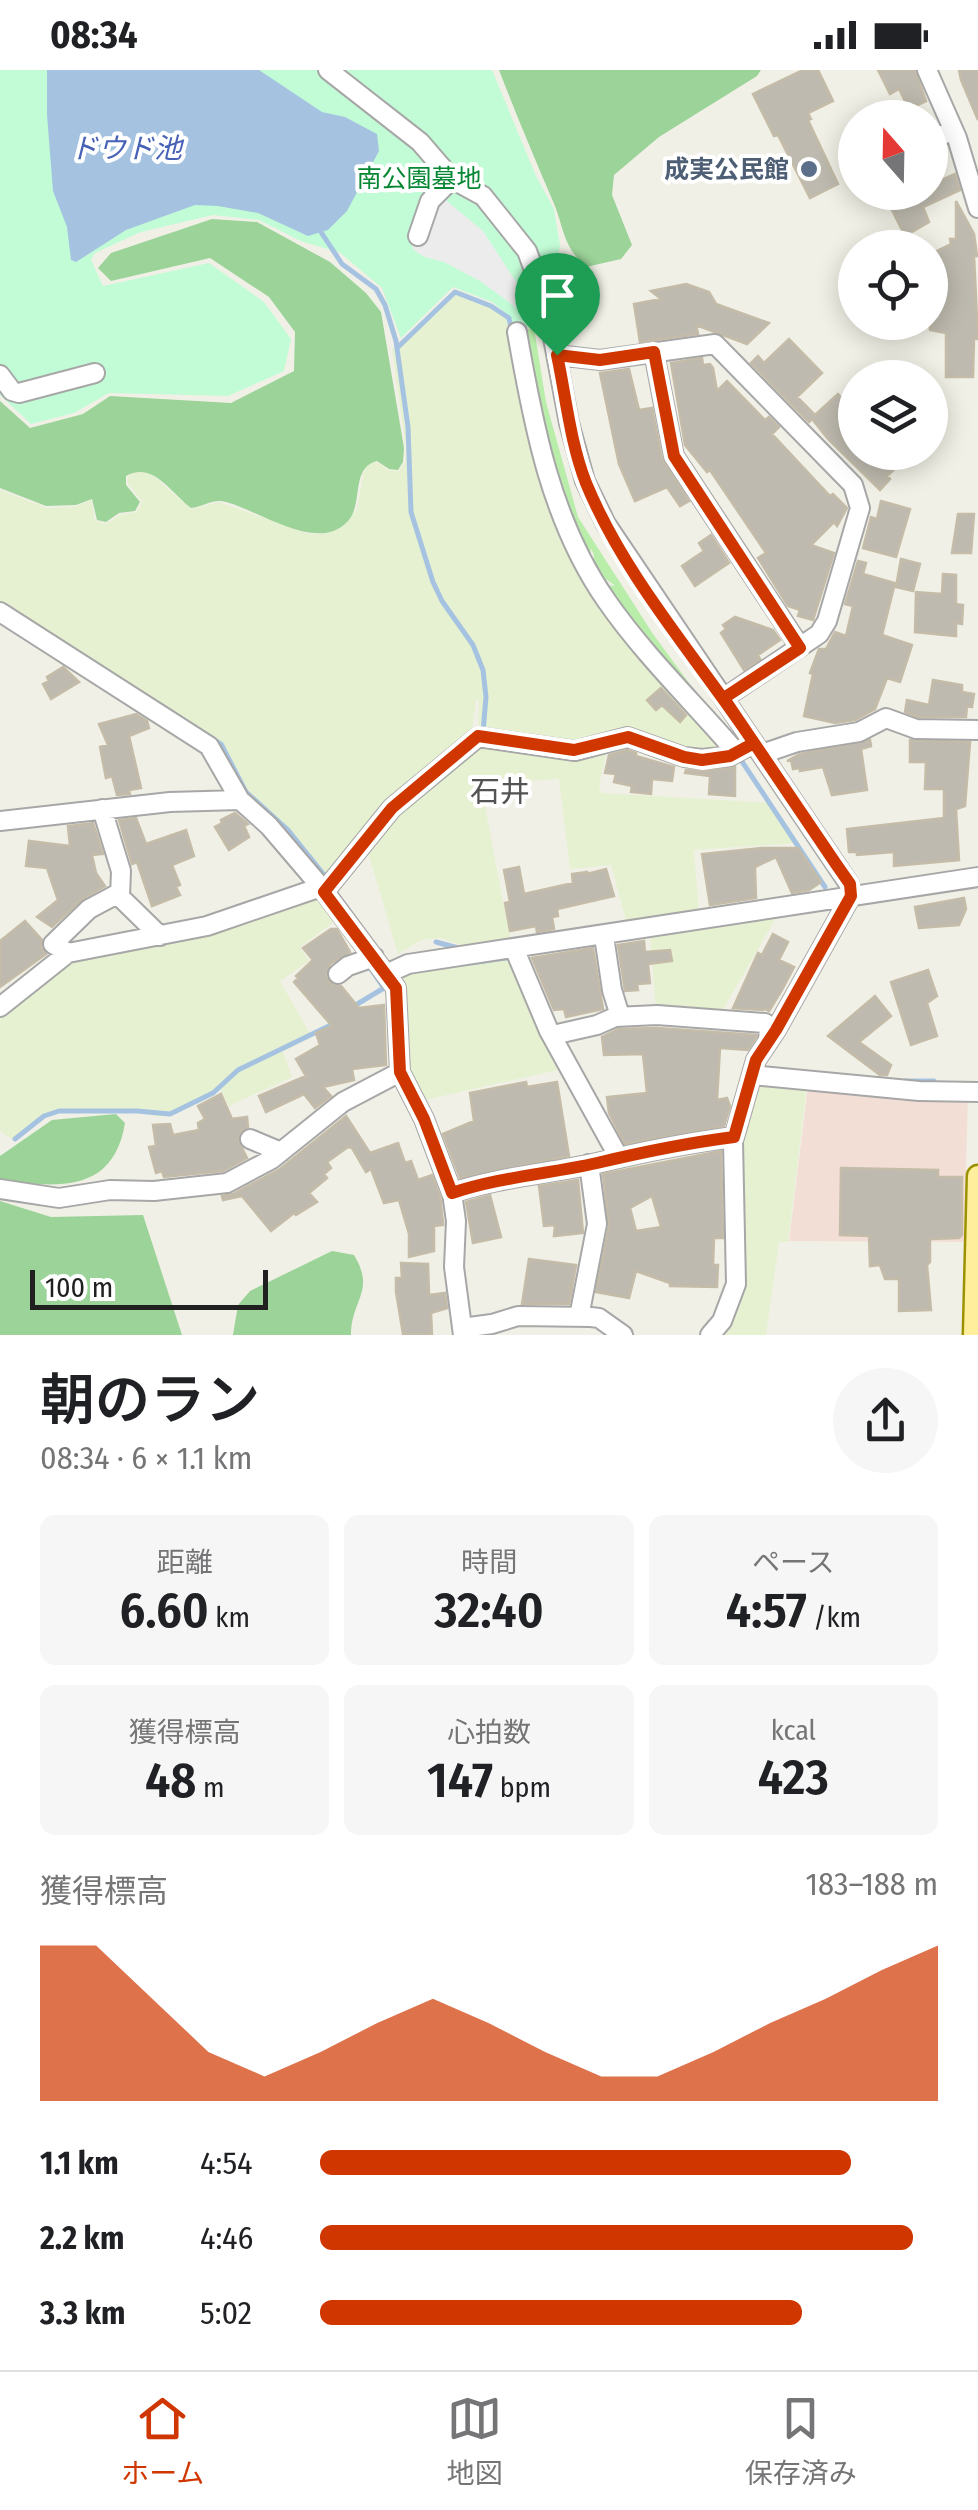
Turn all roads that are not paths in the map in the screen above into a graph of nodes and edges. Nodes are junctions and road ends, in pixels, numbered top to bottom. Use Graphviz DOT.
graph roads {
  1 [pos="328,70"];
  2 [pos="927,70"];
  3 [pos="953,130"];
  4 [pos="948,132"];
  5 [pos="452,178"];
  6 [pos="978,208"];
  7 [pos="418,236"];
  8 [pos="517,332"];
  9 [pos="654,352"];
  10 [pos="557,355"];
  11 [pos="95,373"];
  12 [pos="0,375"];
  13 [pos="0,612"];
  14 [pos="800,648"];
  15 [pos="724,698"];
  16 [pos="978,730"];
  17 [pos="758,749"];
  18 [pos="736,752"];
  19 [pos="240,800"];
  20 [pos="102,809"];
  21 [pos="0,821"];
  22 [pos="978,877"];
  23 [pos="323,889"];
  24 [pos="119,893"];
  25 [pos="851,896"];
  26 [pos="160,936"];
  27 [pos="604,936"];
  28 [pos="514,948"];
  29 [pos="68,953"];
  30 [pos="374,958"];
  31 [pos="338,974"];
  32 [pos="386,974"];
  33 [pos="0,1008"];
  34 [pos="617,1016"];
  35 [pos="553,1035"];
  36 [pos="768,1042"];
  37 [pos="400,1072"];
  38 [pos="752,1075"];
  39 [pos="978,1092"];
  40 [pos="734,1137"];
  41 [pos="250,1139"];
  42 [pos="281,1152"];
  43 [pos="618,1156"];
  44 [pos="589,1164"];
  45 [pos="978,1176"];
  46 [pos="0,1188"];
  47 [pos="452,1193"];
  48 [pos="579,1316"];
  49 [pos="463,1331"];
  50 [pos="622,1335"];
  51 [pos="710,1335"];
  52 [pos="974,1335"];
  1 -- 5 [label="street"];
  2 -- 3 [label="street"];
  3 -- 4 [label="street"];
  3 -- 6 [label="street"];
  5 -- 7 [label="street"];
  5 -- 10 [label="street"];
  8 -- 18 [label="street"];
  9 -- 10 [label="street"];
  9 -- 14 [label="street"];
  9 -- 14 [label="street"];
  10 -- 15 [label="street"];
  11 -- 12 [label="street"];
  13 -- 19 [label="street"];
  14 -- 15 [label="street"];
  15 -- 17 [label="street"];
  16 -- 17 [label="street"];
  17 -- 18 [label="street"];
  17 -- 25 [label="street"];
  18 -- 23 [label="street"];
  19 -- 20 [label="street"];
  19 -- 23 [label="street"];
  20 -- 21 [label="street"];
  20 -- 24 [label="street"];
  22 -- 25 [label="street"];
  23 -- 26 [label="street"];
  23 -- 30 [label="street"];
  24 -- 26 [label="street"];
  24 -- 29 [label="street"];
  25 -- 27 [label="street"];
  25 -- 36 [label="street"];
  26 -- 29 [label="street"];
  27 -- 28 [label="street"];
  27 -- 34 [label="street"];
  28 -- 32 [label="street"];
  28 -- 35 [label="street"];
  29 -- 33 [label="street"];
  30 -- 31 [label="street"];
  30 -- 32 [label="street"];
  32 -- 37 [label="street"];
  34 -- 35 [label="street"];
  34 -- 36 [label="street"];
  35 -- 43 [label="street"];
  36 -- 38 [label="street"];
  37 -- 42 [label="street"];
  37 -- 47 [label="street"];
  38 -- 39 [label="street"];
  38 -- 40 [label="street"];
  40 -- 43 [label="street"];
  40 -- 51 [label="street"];
  41 -- 42 [label="street"];
  42 -- 46 [label="street"];
  43 -- 44 [label="street"];
  44 -- 47 [label="street"];
  44 -- 48 [label="street"];
  45 -- 52 [label="main road"];
  47 -- 49 [label="street"];
  48 -- 49 [label="street"];
  48 -- 50 [label="street"];
}
